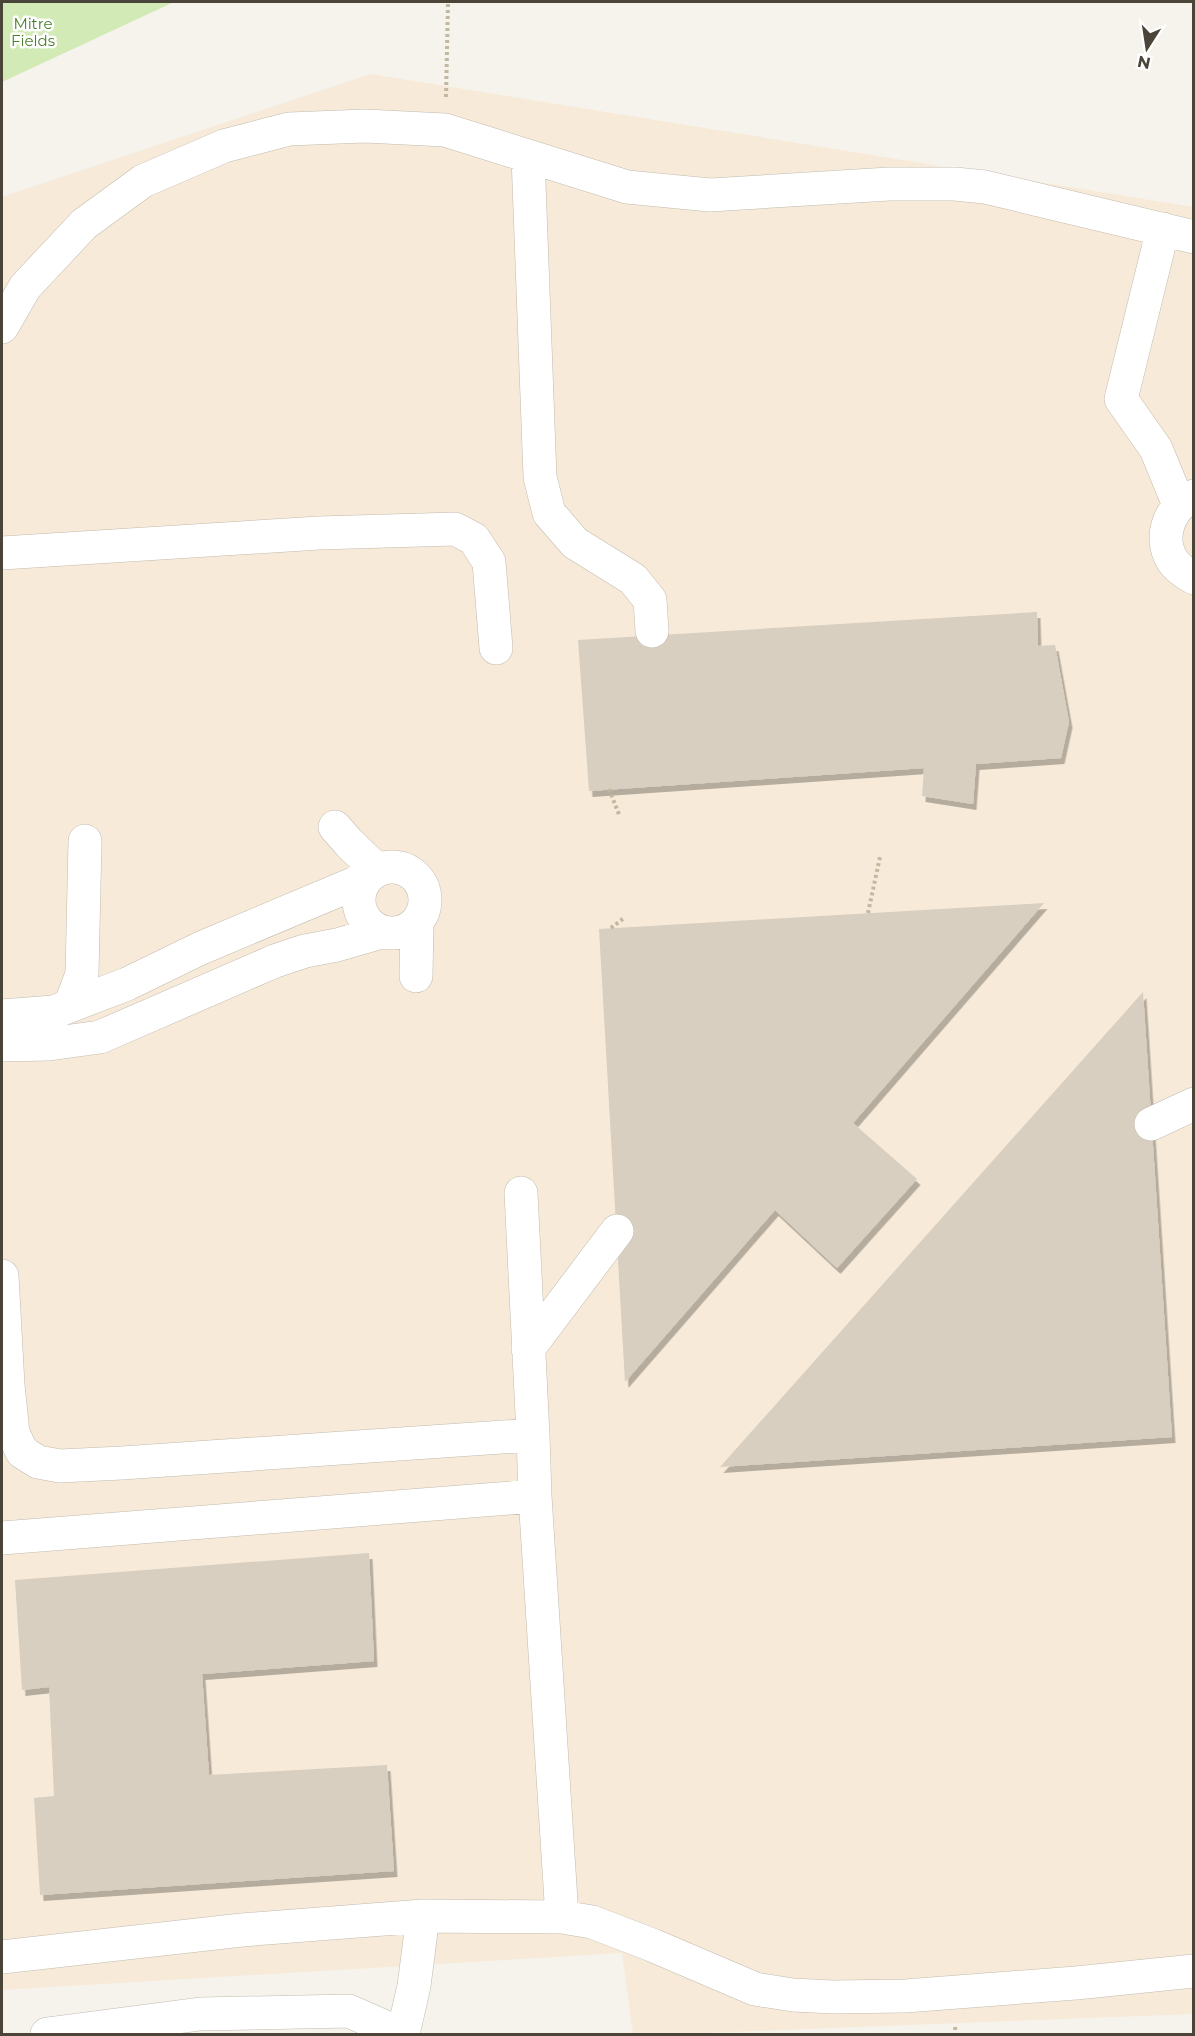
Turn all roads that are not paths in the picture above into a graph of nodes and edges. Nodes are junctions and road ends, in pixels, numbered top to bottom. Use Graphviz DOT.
graph roads {
  1 [pos="528,156"];
  2 [pos="1178,233"];
  3 [pos="2,327"];
  4 [pos="1186,500"];
  5 [pos="2,553"];
  6 [pos="1194,578"];
  7 [pos="652,631"];
  8 [pos="496,648"];
  9 [pos="335,827"];
  10 [pos="85,841"];
  11 [pos="371,875"];
  12 [pos="417,922"];
  13 [pos="382,932"];
  14 [pos="416,976"];
  15 [pos="70,1006"];
  16 [pos="2,1016"];
  17 [pos="2,1045"];
  18 [pos="1194,1104"];
  19 [pos="1151,1124"];
  20 [pos="521,1193"];
  21 [pos="617,1231"];
  22 [pos="2,1276"];
  23 [pos="528,1348"];
  24 [pos="533,1435"];
  25 [pos="535,1496"];
  26 [pos="2,1538"];
  27 [pos="423,1916"];
  28 [pos="562,1917"];
  29 [pos="2,1957"];
  30 [pos="1194,1971"];
  31 [pos="47,2034"];
  32 [pos="402,2034"];
  1 -- 2 [label="lane"];
  1 -- 3 [label="lane"];
  1 -- 7 [label="lane"];
  2 -- 4 [label="lane"];
  4 -- 6 [label="lane"];
  5 -- 8 [label="lane"];
  9 -- 11 [label="lane"];
  10 -- 15 [label="lane"];
  11 -- 12 [label="lane"];
  11 -- 13 [label="lane"];
  11 -- 15 [label="lane"];
  12 -- 13 [label="lane"];
  12 -- 14 [label="lane"];
  13 -- 17 [label="lane"];
  15 -- 16 [label="lane"];
  18 -- 19 [label="lane"];
  20 -- 23 [label="lane"];
  21 -- 23 [label="lane"];
  22 -- 24 [label="lane"];
  23 -- 24 [label="lane"];
  24 -- 25 [label="lane"];
  25 -- 26 [label="lane"];
  25 -- 28 [label="lane"];
  27 -- 28 [label="lane"];
  27 -- 29 [label="lane"];
  27 -- 32 [label="lane"];
  28 -- 30 [label="lane"];
  31 -- 32 [label="lane"];
}
